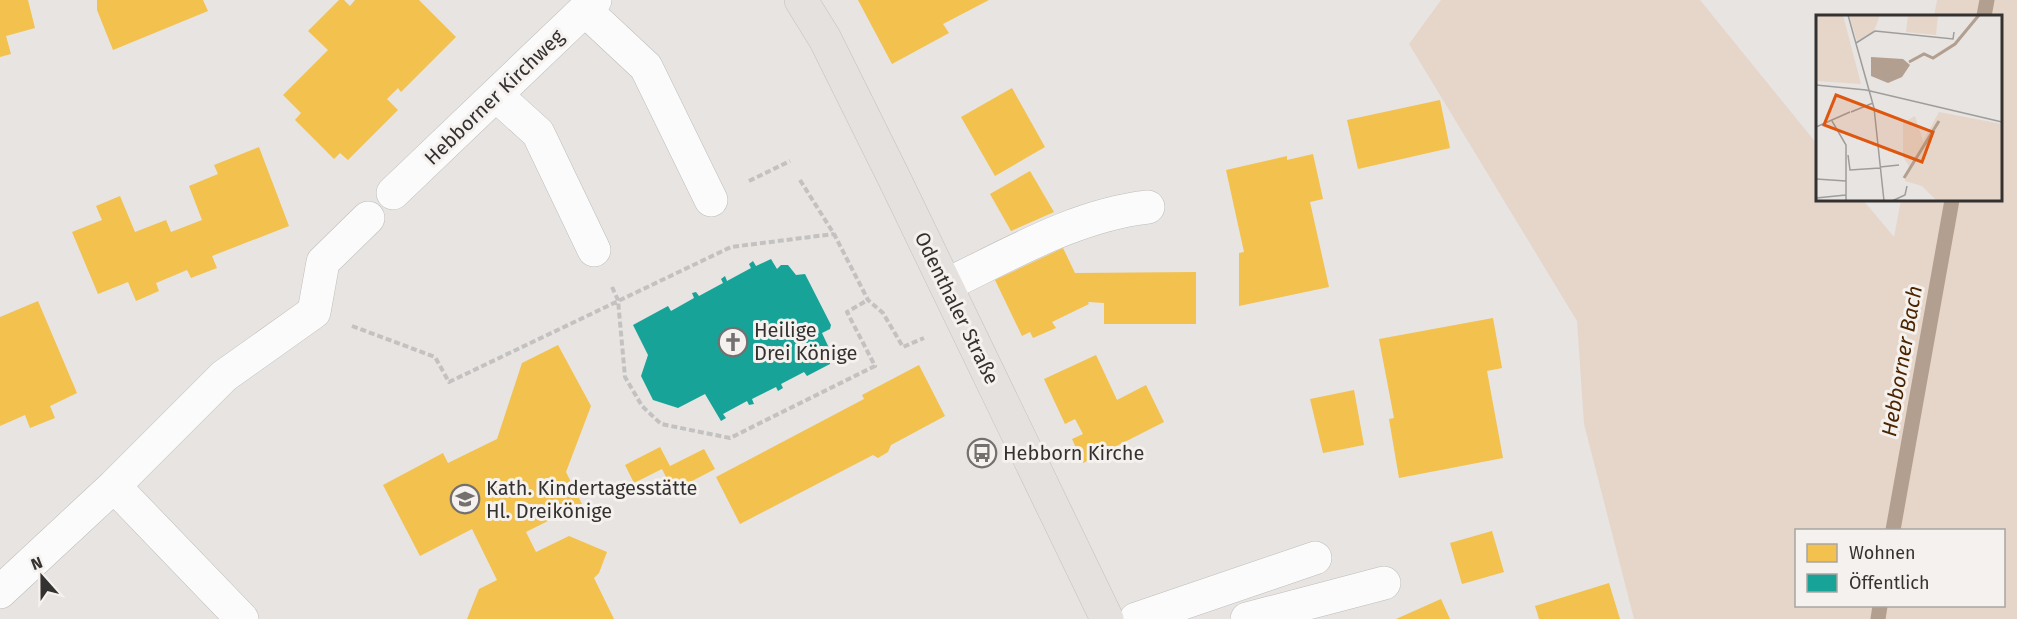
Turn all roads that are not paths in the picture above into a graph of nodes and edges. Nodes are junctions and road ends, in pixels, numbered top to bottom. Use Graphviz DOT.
graph roads {
  1 [pos="802,0"];
  2 [pos="590,5"];
  3 [pos="496,95"];
  4 [pos="393,193"];
  5 [pos="711,200"];
  6 [pos="1148,207"];
  7 [pos="368,218"];
  8 [pos="594,250"];
  9 [pos="946,285"];
  10 [pos="114,486"];
  11 [pos="1315,558"];
  12 [pos="1384,583"];
  13 [pos="0,592"];
  14 [pos="242,619"];
  15 [pos="1107,619"];
  16 [pos="1136,619"];
  17 [pos="1247,619"];
  1 -- 9 [label="main road, Odenthaler Straße"];
  2 -- 3 [label="street, Hebborner Kirchweg"];
  2 -- 5 [label="street"];
  3 -- 4 [label="street, Hebborner Kirchweg"];
  3 -- 8 [label="street"];
  6 -- 9 [label="street"];
  7 -- 10 [label="street"];
  9 -- 15 [label="main road, Odenthaler Straße"];
  10 -- 13 [label="street"];
  10 -- 14 [label="street"];
  11 -- 16 [label="street"];
  12 -- 17 [label="street"];
}
